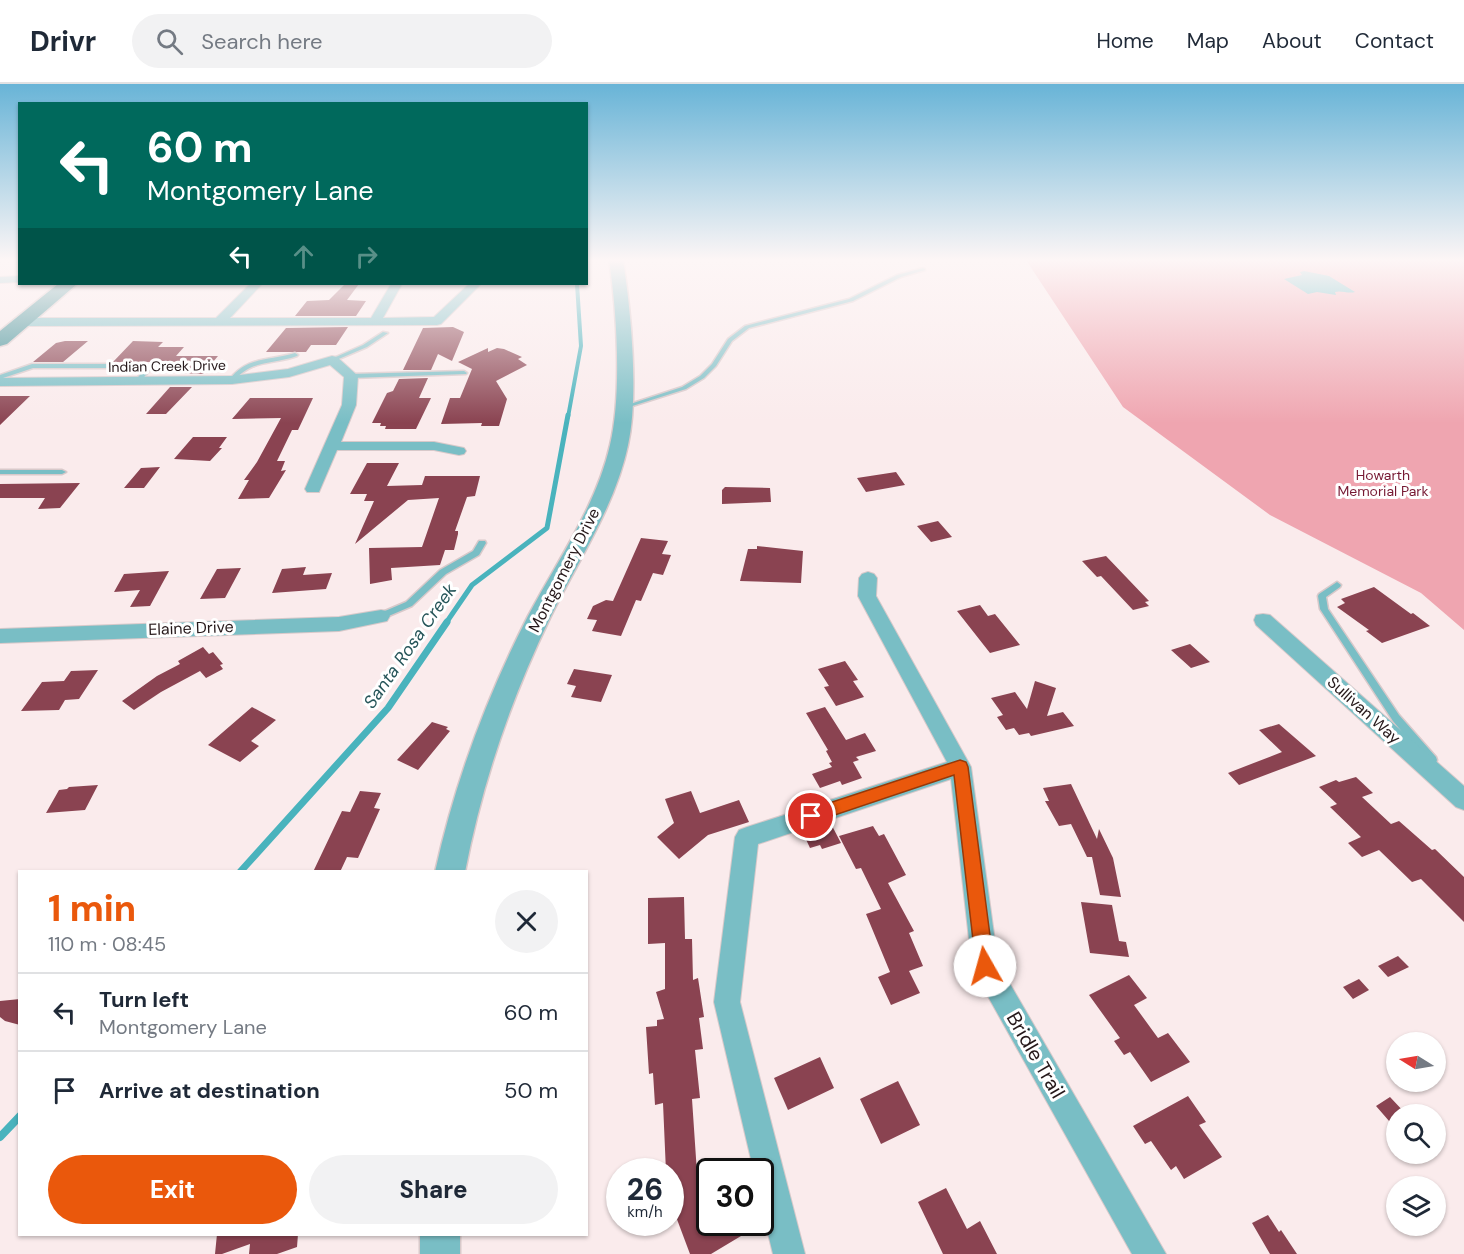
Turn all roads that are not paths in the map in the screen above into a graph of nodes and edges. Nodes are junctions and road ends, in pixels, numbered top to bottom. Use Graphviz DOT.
graph roads {
  1 [pos="29,315"];
  2 [pos="226,315"];
  3 [pos="379,315"];
  4 [pos="443,315"];
  5 [pos="621,315"];
  6 [pos="795,315"];
  7 [pos="376,320"];
  8 [pos="220,321"];
  9 [pos="19,322"];
  10 [pos="385,333"];
  11 [pos="0,340"];
  12 [pos="295,355"];
  13 [pos="332,360"];
  14 [pos="464,373"];
  15 [pos="351,376"];
  16 [pos="0,377"];
  17 [pos="232,380"];
  18 [pos="138,381"];
  19 [pos="0,382"];
  20 [pos="624,407"];
  21 [pos="333,446"];
  22 [pos="459,451"];
  23 [pos="0,472"];
  24 [pos="62,472"];
  25 [pos="313,489"];
  26 [pos="482,543"];
  27 [pos="868,578"];
  28 [pos="1337,585"];
  29 [pos="381,616"];
  30 [pos="1263,620"];
  31 [pos="0,636"];
  32 [pos="960,767"];
  33 [pos="1447,785"];
  34 [pos="1464,800"];
  35 [pos="450,870"];
  36 [pos="440,1236"];
  37 [pos="440,1254"];
  38 [pos="789,1254"];
  39 [pos="1150,1254"];
  1 -- 9 [label="main road"];
  2 -- 8 [label="street"];
  3 -- 7 [label="street"];
  4 -- 7 [label="street"];
  5 -- 20 [label="street, Montgomery Drive"];
  6 -- 20 [label="lane"];
  7 -- 8 [label="street"];
  8 -- 9 [label="street"];
  9 -- 11 [label="main road"];
  10 -- 13 [label="lane"];
  12 -- 17 [label="lane"];
  13 -- 15 [label="street"];
  13 -- 17 [label="street, Indian Creek Drive"];
  14 -- 15 [label="lane"];
  15 -- 21 [label="street"];
  16 -- 18 [label="lane"];
  17 -- 18 [label="street, Indian Creek Drive"];
  18 -- 19 [label="street, Indian Creek Drive"];
  20 -- 35 [label="street, Montgomery Drive"];
  21 -- 22 [label="street"];
  21 -- 25 [label="street"];
  23 -- 24 [label="lane"];
  26 -- 29 [label="lane"];
  27 -- 32 [label="street, Bridle Trail"];
  28 -- 33 [label="lane"];
  29 -- 31 [label="street, Elaine Drive"];
  30 -- 33 [label="street, Sullivan Way"];
  32 -- 38 [label="street"];
  32 -- 39 [label="street, Bridle Trail"];
  33 -- 34 [label="street, Sullivan Way"];
  36 -- 37 [label="street"];
}
